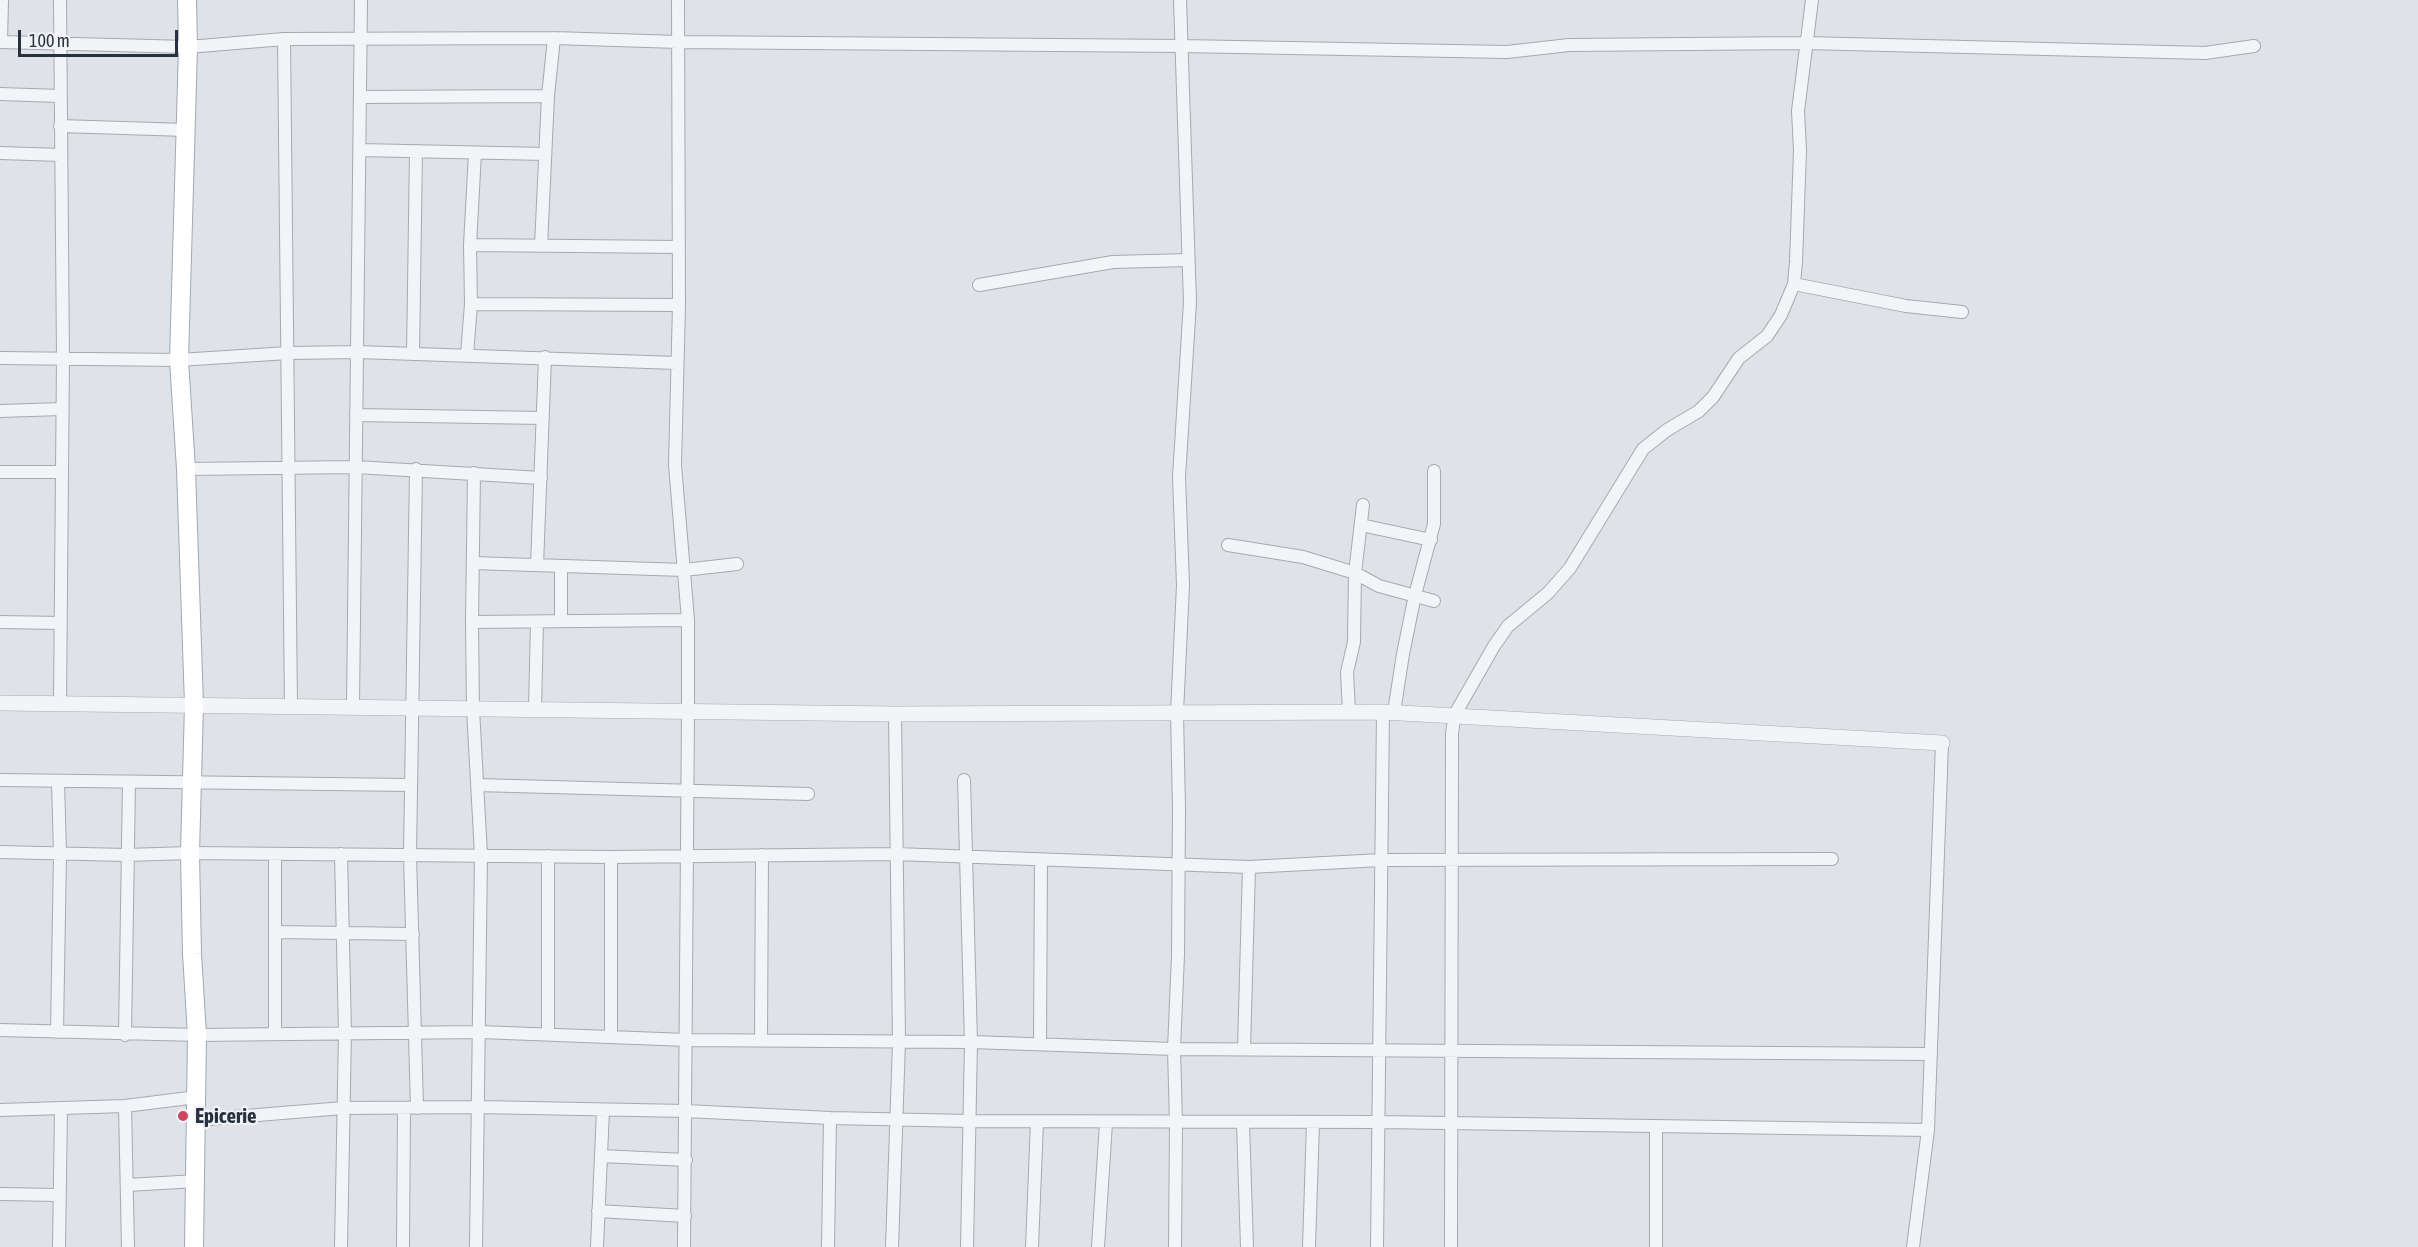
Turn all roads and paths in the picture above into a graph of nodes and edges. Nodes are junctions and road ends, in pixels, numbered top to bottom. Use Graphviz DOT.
graph roads {
  1 [pos="2,0"];
  2 [pos="60,0"];
  3 [pos="187,0"];
  4 [pos="361,0"];
  5 [pos="678,0"];
  6 [pos="1180,0"];
  7 [pos="1812,0"];
  8 [pos="361,38"];
  9 [pos="284,39"];
  10 [pos="554,39"];
  11 [pos="0,42"];
  12 [pos="678,42"];
  13 [pos="59,43"];
  14 [pos="1806,44"];
  15 [pos="1182,46"];
  16 [pos="2254,46"];
  17 [pos="188,47"];
  18 [pos="0,94"];
  19 [pos="60,96"];
  20 [pos="548,96"];
  21 [pos="361,97"];
  22 [pos="60,126"];
  23 [pos="186,130"];
  24 [pos="360,150"];
  25 [pos="416,151"];
  26 [pos="0,153"];
  27 [pos="475,153"];
  28 [pos="545,154"];
  29 [pos="61,155"];
  30 [pos="470,244"];
  31 [pos="541,246"];
  32 [pos="679,247"];
  33 [pos="1188,260"];
  34 [pos="1794,284"];
  35 [pos="979,285"];
  36 [pos="471,304"];
  37 [pos="679,305"];
  38 [pos="1962,312"];
  39 [pos="358,352"];
  40 [pos="288,353"];
  41 [pos="413,354"];
  42 [pos="467,355"];
  43 [pos="545,357"];
  44 [pos="0,358"];
  45 [pos="63,358"];
  46 [pos="179,360"];
  47 [pos="677,363"];
  48 [pos="62,409"];
  49 [pos="0,411"];
  50 [pos="356,415"];
  51 [pos="543,418"];
  52 [pos="288,467"];
  53 [pos="356,467"];
  54 [pos="186,469"];
  55 [pos="416,469"];
  56 [pos="1434,471"];
  57 [pos="0,472"];
  58 [pos="62,472"];
  59 [pos="474,474"];
  60 [pos="541,478"];
  61 [pos="1363,505"];
  62 [pos="1361,525"];
  63 [pos="1431,540"];
  64 [pos="1228,545"];
  65 [pos="473,563"];
  66 [pos="737,564"];
  67 [pos="537,565"];
  68 [pos="561,566"];
  69 [pos="684,570"];
  70 [pos="1355,573"];
  71 [pos="1415,596"];
  72 [pos="1434,601"];
  73 [pos="688,620"];
  74 [pos="561,621"];
  75 [pos="0,622"];
  76 [pos="472,622"];
  77 [pos="537,622"];
  78 [pos="61,623"];
  79 [pos="0,703"];
  80 [pos="60,703"];
  81 [pos="194,705"];
  82 [pos="291,706"];
  83 [pos="353,707"];
  84 [pos="411,708"];
  85 [pos="474,708"];
  86 [pos="535,709"];
  87 [pos="688,711"];
  88 [pos="1348,712"];
  89 [pos="1389,712"];
  90 [pos="1177,713"];
  91 [pos="895,714"];
  92 [pos="1455,714"];
  93 [pos="1942,742"];
  94 [pos="0,780"];
  95 [pos="964,780"];
  96 [pos="58,781"];
  97 [pos="129,782"];
  98 [pos="192,783"];
  99 [pos="411,785"];
  100 [pos="477,785"];
  101 [pos="687,790"];
  102 [pos="808,795"];
  103 [pos="0,852"];
  104 [pos="190,853"];
  105 [pos="60,854"];
  106 [pos="275,854"];
  107 [pos="342,854"];
  108 [pos="896,854"];
  109 [pos="126,855"];
  110 [pos="410,855"];
  111 [pos="481,855"];
  112 [pos="762,855"];
  113 [pos="548,856"];
  114 [pos="611,857"];
  115 [pos="686,857"];
  116 [pos="968,858"];
  117 [pos="1453,859"];
  118 [pos="1832,859"];
  119 [pos="1041,860"];
  120 [pos="1382,860"];
  121 [pos="1178,864"];
  122 [pos="1249,867"];
  123 [pos="275,932"];
  124 [pos="344,933"];
  125 [pos="412,934"];
  126 [pos="0,1030"];
  127 [pos="57,1032"];
  128 [pos="416,1032"];
  129 [pos="480,1032"];
  130 [pos="345,1033"];
  131 [pos="275,1034"];
  132 [pos="548,1034"];
  133 [pos="125,1035"];
  134 [pos="197,1035"];
  135 [pos="611,1036"];
  136 [pos="687,1040"];
  137 [pos="761,1040"];
  138 [pos="899,1042"];
  139 [pos="971,1042"];
  140 [pos="1040,1044"];
  141 [pos="1174,1049"];
  142 [pos="1379,1049"];
  143 [pos="1244,1050"];
  144 [pos="1452,1050"];
  145 [pos="1931,1053"];
  146 [pos="197,1096"];
  147 [pos="125,1106"];
  148 [pos="61,1107"];
  149 [pos="479,1107"];
  150 [pos="343,1108"];
  151 [pos="411,1108"];
  152 [pos="0,1110"];
  153 [pos="603,1110"];
  154 [pos="686,1111"];
  155 [pos="830,1118"];
  156 [pos="897,1119"];
  157 [pos="197,1120"];
  158 [pos="969,1121"];
  159 [pos="1037,1122"];
  160 [pos="1378,1122"];
  161 [pos="1106,1123"];
  162 [pos="1176,1123"];
  163 [pos="1243,1123"];
  164 [pos="1313,1123"];
  165 [pos="1451,1124"];
  166 [pos="1656,1127"];
  167 [pos="1928,1130"];
  168 [pos="601,1156"];
  169 [pos="686,1160"];
  170 [pos="196,1181"];
  171 [pos="127,1185"];
  172 [pos="0,1194"];
  173 [pos="59,1195"];
  174 [pos="598,1211"];
  175 [pos="685,1216"];
  176 [pos="59,1247"];
  177 [pos="128,1247"];
  178 [pos="194,1247"];
  179 [pos="340,1247"];
  180 [pos="404,1247"];
  181 [pos="476,1247"];
  182 [pos="597,1247"];
  183 [pos="684,1247"];
  184 [pos="828,1247"];
  185 [pos="892,1247"];
  186 [pos="967,1247"];
  187 [pos="1032,1247"];
  188 [pos="1098,1247"];
  189 [pos="1175,1247"];
  190 [pos="1247,1247"];
  191 [pos="1309,1247"];
  192 [pos="1377,1247"];
  193 [pos="1451,1247"];
  194 [pos="1656,1247"];
  195 [pos="1913,1247"];
  1 -- 11 [label="street"];
  2 -- 13 [label="street"];
  3 -- 17 [label="main road"];
  4 -- 8 [label="street"];
  5 -- 12 [label="street"];
  6 -- 15 [label="street"];
  7 -- 14 [label="street"];
  8 -- 9 [label="street"];
  8 -- 10 [label="street"];
  8 -- 21 [label="street"];
  9 -- 17 [label="street"];
  9 -- 40 [label="street"];
  10 -- 12 [label="street"];
  10 -- 20 [label="street"];
  11 -- 13 [label="street"];
  12 -- 15 [label="street"];
  12 -- 32 [label="street"];
  13 -- 17 [label="street"];
  13 -- 19 [label="street"];
  14 -- 15 [label="street"];
  14 -- 16 [label="street"];
  14 -- 34 [label="street"];
  15 -- 33 [label="street"];
  17 -- 23 [label="main road"];
  18 -- 19 [label="street"];
  19 -- 22 [label="street"];
  20 -- 21 [label="street"];
  20 -- 28 [label="street"];
  21 -- 24 [label="street"];
  22 -- 23 [label="street"];
  22 -- 29 [label="street"];
  23 -- 46 [label="main road"];
  24 -- 25 [label="street"];
  24 -- 39 [label="street"];
  25 -- 27 [label="street"];
  25 -- 41 [label="street"];
  26 -- 29 [label="street"];
  27 -- 28 [label="street"];
  27 -- 30 [label="street"];
  28 -- 31 [label="street"];
  29 -- 45 [label="street"];
  30 -- 31 [label="street"];
  30 -- 36 [label="street"];
  31 -- 32 [label="street"];
  32 -- 37 [label="street"];
  33 -- 35 [label="street"];
  33 -- 90 [label="street"];
  34 -- 38 [label="street"];
  34 -- 92 [label="street"];
  36 -- 37 [label="street"];
  36 -- 42 [label="street"];
  37 -- 47 [label="street"];
  39 -- 40 [label="street"];
  39 -- 41 [label="street"];
  39 -- 50 [label="street"];
  40 -- 46 [label="street"];
  40 -- 52 [label="street"];
  41 -- 42 [label="street"];
  42 -- 43 [label="street"];
  43 -- 47 [label="street"];
  43 -- 51 [label="street"];
  44 -- 45 [label="street"];
  45 -- 46 [label="street"];
  45 -- 48 [label="street"];
  46 -- 54 [label="main road"];
  47 -- 69 [label="street"];
  48 -- 49 [label="street"];
  48 -- 58 [label="street"];
  50 -- 51 [label="street"];
  50 -- 53 [label="street"];
  51 -- 60 [label="street"];
  52 -- 53 [label="street"];
  52 -- 54 [label="street"];
  52 -- 82 [label="street"];
  53 -- 55 [label="street"];
  53 -- 83 [label="street"];
  54 -- 81 [label="main road"];
  55 -- 59 [label="street"];
  55 -- 84 [label="street"];
  56 -- 63 [label="street"];
  57 -- 58 [label="street"];
  58 -- 78 [label="street"];
  59 -- 60 [label="street"];
  59 -- 65 [label="street"];
  60 -- 67 [label="street"];
  61 -- 62 [label="street"];
  62 -- 63 [label="street"];
  62 -- 70 [label="street"];
  63 -- 71 [label="street"];
  64 -- 70 [label="street"];
  65 -- 67 [label="street"];
  65 -- 76 [label="street"];
  66 -- 69 [label="street"];
  67 -- 68 [label="street"];
  68 -- 69 [label="street"];
  68 -- 74 [label="street"];
  69 -- 73 [label="street"];
  70 -- 71 [label="street"];
  70 -- 88 [label="street"];
  71 -- 72 [label="street"];
  71 -- 89 [label="street"];
  73 -- 74 [label="street"];
  73 -- 87 [label="street"];
  74 -- 77 [label="street"];
  75 -- 78 [label="street"];
  76 -- 77 [label="street"];
  76 -- 85 [label="street"];
  77 -- 86 [label="street"];
  78 -- 80 [label="street"];
  79 -- 80 [label="street"];
  80 -- 81 [label="street"];
  81 -- 82 [label="street"];
  81 -- 98 [label="main road"];
  82 -- 83 [label="street"];
  83 -- 84 [label="street"];
  84 -- 85 [label="street"];
  84 -- 99 [label="street"];
  85 -- 86 [label="street"];
  85 -- 100 [label="street"];
  86 -- 87 [label="street"];
  87 -- 91 [label="street"];
  87 -- 101 [label="street"];
  88 -- 89 [label="street"];
  88 -- 90 [label="street"];
  89 -- 92 [label="street"];
  89 -- 120 [label="street"];
  90 -- 91 [label="street"];
  90 -- 121 [label="street"];
  91 -- 108 [label="street"];
  92 -- 93 [label="street"];
  92 -- 117 [label="street"];
  93 -- 145 [label="street"];
  94 -- 96 [label="street"];
  95 -- 116 [label="street"];
  96 -- 97 [label="street"];
  96 -- 105 [label="street"];
  97 -- 98 [label="street"];
  97 -- 109 [label="street"];
  98 -- 99 [label="street"];
  98 -- 104 [label="main road"];
  99 -- 110 [label="street"];
  100 -- 101 [label="street"];
  100 -- 111 [label="street"];
  101 -- 102 [label="street"];
  101 -- 115 [label="street"];
  103 -- 105 [label="street"];
  104 -- 106 [label="street"];
  104 -- 109 [label="street"];
  104 -- 134 [label="main road"];
  105 -- 109 [label="street"];
  105 -- 127 [label="street"];
  106 -- 107 [label="street"];
  106 -- 123 [label="street"];
  107 -- 110 [label="street"];
  107 -- 124 [label="street"];
  108 -- 112 [label="street"];
  108 -- 116 [label="street"];
  108 -- 138 [label="street"];
  109 -- 133 [label="street"];
  110 -- 111 [label="street"];
  110 -- 125 [label="street"];
  111 -- 113 [label="street"];
  111 -- 129 [label="street"];
  112 -- 115 [label="street"];
  112 -- 137 [label="street"];
  113 -- 114 [label="street"];
  113 -- 132 [label="street"];
  114 -- 115 [label="street"];
  114 -- 135 [label="street"];
  115 -- 136 [label="street"];
  116 -- 119 [label="street"];
  116 -- 139 [label="street"];
  117 -- 118 [label="street"];
  117 -- 120 [label="street"];
  117 -- 144 [label="street"];
  119 -- 121 [label="street"];
  119 -- 140 [label="street"];
  120 -- 122 [label="street"];
  120 -- 142 [label="street"];
  121 -- 122 [label="street"];
  121 -- 141 [label="street"];
  122 -- 143 [label="street"];
  123 -- 124 [label="street"];
  123 -- 131 [label="street"];
  124 -- 125 [label="street"];
  124 -- 130 [label="street"];
  125 -- 128 [label="street"];
  126 -- 127 [label="street"];
  127 -- 133 [label="street"];
  128 -- 129 [label="street"];
  128 -- 130 [label="street"];
  128 -- 151 [label="street"];
  129 -- 132 [label="street"];
  129 -- 149 [label="street"];
  130 -- 131 [label="street"];
  130 -- 150 [label="street"];
  131 -- 134 [label="street"];
  132 -- 135 [label="street"];
  133 -- 134 [label="street"];
  134 -- 146 [label="main road"];
  135 -- 136 [label="street"];
  136 -- 137 [label="street"];
  136 -- 154 [label="street"];
  137 -- 138 [label="street"];
  138 -- 139 [label="street"];
  138 -- 156 [label="street"];
  139 -- 140 [label="street"];
  139 -- 158 [label="street"];
  140 -- 141 [label="street"];
  141 -- 143 [label="street"];
  141 -- 162 [label="street"];
  142 -- 143 [label="street"];
  142 -- 144 [label="street"];
  142 -- 160 [label="street"];
  144 -- 145 [label="street"];
  144 -- 165 [label="street"];
  145 -- 167 [label="street"];
  146 -- 147 [label="street"];
  146 -- 157 [label="main road"];
  147 -- 148 [label="street"];
  147 -- 171 [label="street"];
  148 -- 152 [label="street"];
  148 -- 173 [label="street"];
  149 -- 151 [label="street"];
  149 -- 153 [label="street"];
  149 -- 181 [label="street"];
  150 -- 151 [label="street"];
  150 -- 157 [label="street"];
  150 -- 179 [label="street"];
  151 -- 180 [label="street"];
  153 -- 154 [label="street"];
  153 -- 168 [label="street"];
  154 -- 155 [label="street"];
  154 -- 169 [label="street"];
  155 -- 156 [label="street"];
  155 -- 184 [label="street"];
  156 -- 158 [label="street"];
  156 -- 185 [label="street"];
  157 -- 170 [label="main road"];
  158 -- 159 [label="street"];
  158 -- 186 [label="street"];
  159 -- 161 [label="street"];
  159 -- 187 [label="street"];
  160 -- 164 [label="street"];
  160 -- 165 [label="street"];
  160 -- 192 [label="street"];
  161 -- 162 [label="street"];
  161 -- 188 [label="street"];
  162 -- 163 [label="street"];
  162 -- 189 [label="street"];
  163 -- 164 [label="street"];
  163 -- 190 [label="street"];
  164 -- 191 [label="street"];
  165 -- 166 [label="street"];
  165 -- 193 [label="street"];
  166 -- 167 [label="street"];
  166 -- 194 [label="street"];
  167 -- 195 [label="street"];
  168 -- 169 [label="street"];
  168 -- 174 [label="street"];
  169 -- 175 [label="street"];
  170 -- 171 [label="street"];
  170 -- 178 [label="main road"];
  171 -- 177 [label="street"];
  172 -- 173 [label="street"];
  173 -- 176 [label="street"];
  174 -- 175 [label="street"];
  174 -- 182 [label="street"];
  175 -- 183 [label="street"];
}
